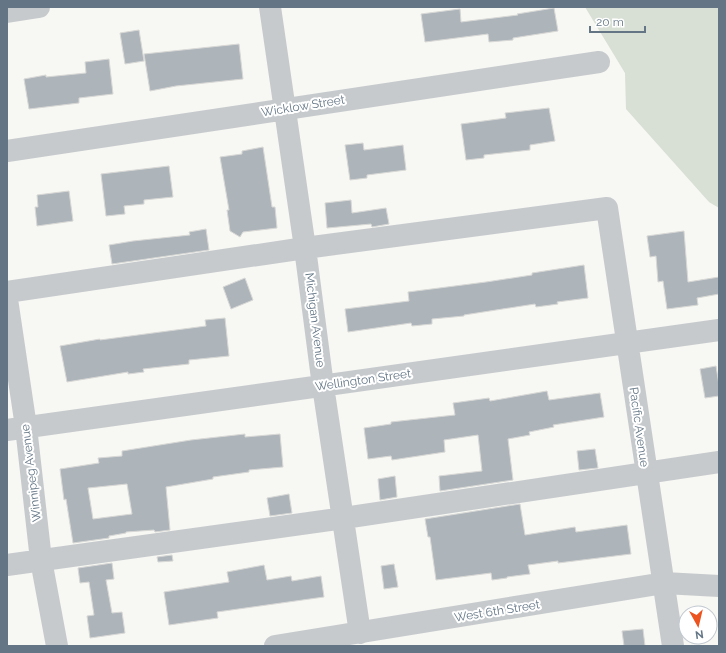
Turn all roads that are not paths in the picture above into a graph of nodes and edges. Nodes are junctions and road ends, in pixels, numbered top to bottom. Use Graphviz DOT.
graph roads {
  1 [pos="39,7"];
  2 [pos="270,7"];
  3 [pos="7,12"];
  4 [pos="599,62"];
  5 [pos="285,109"];
  6 [pos="7,151"];
  7 [pos="306,248"];
  8 [pos="7,292"];
  9 [pos="7,299"];
  10 [pos="719,330"];
  11 [pos="628,344"];
  12 [pos="323,386"];
  13 [pos="16,428"];
  14 [pos="719,462"];
  15 [pos="646,473"];
  16 [pos="344,518"];
  17 [pos="41,560"];
  18 [pos="7,565"];
  19 [pos="664,583"];
  20 [pos="719,586"];
  21 [pos="360,633"];
  22 [pos="300,644"];
  23 [pos="57,646"];
  24 [pos="275,646"];
  25 [pos="673,646"];
  1 -- 3 [label="street"];
  2 -- 5 [label="street, Michigan Avenue"];
  4 -- 5 [label="street, Wicklow Street"];
  5 -- 6 [label="street, Wicklow Street"];
  5 -- 7 [label="street, Michigan Avenue"];
  7 -- 8 [label="street"];
  7 -- 11 [label="street, Pacific Avenue"];
  7 -- 12 [label="street, Michigan Avenue"];
  9 -- 13 [label="street, Winnipeg Avenue"];
  10 -- 11 [label="street, Wellington Street"];
  11 -- 12 [label="street, Wellington Street"];
  11 -- 15 [label="street, Pacific Avenue"];
  12 -- 13 [label="street, Wellington Street"];
  12 -- 16 [label="street, Michigan Avenue"];
  13 -- 17 [label="street, Winnipeg Avenue"];
  14 -- 15 [label="street"];
  15 -- 16 [label="street"];
  15 -- 19 [label="street, Pacific Avenue"];
  16 -- 17 [label="street"];
  16 -- 21 [label="street, Michigan Avenue"];
  17 -- 18 [label="street"];
  17 -- 23 [label="street, Winnipeg Avenue"];
  19 -- 20 [label="street, West 6th Street"];
  19 -- 21 [label="street, West 6th Street"];
  19 -- 25 [label="street, Pacific Avenue"];
  21 -- 22 [label="street, West 6th Street"];
  22 -- 24 [label="street, West 6th Street"];
}
